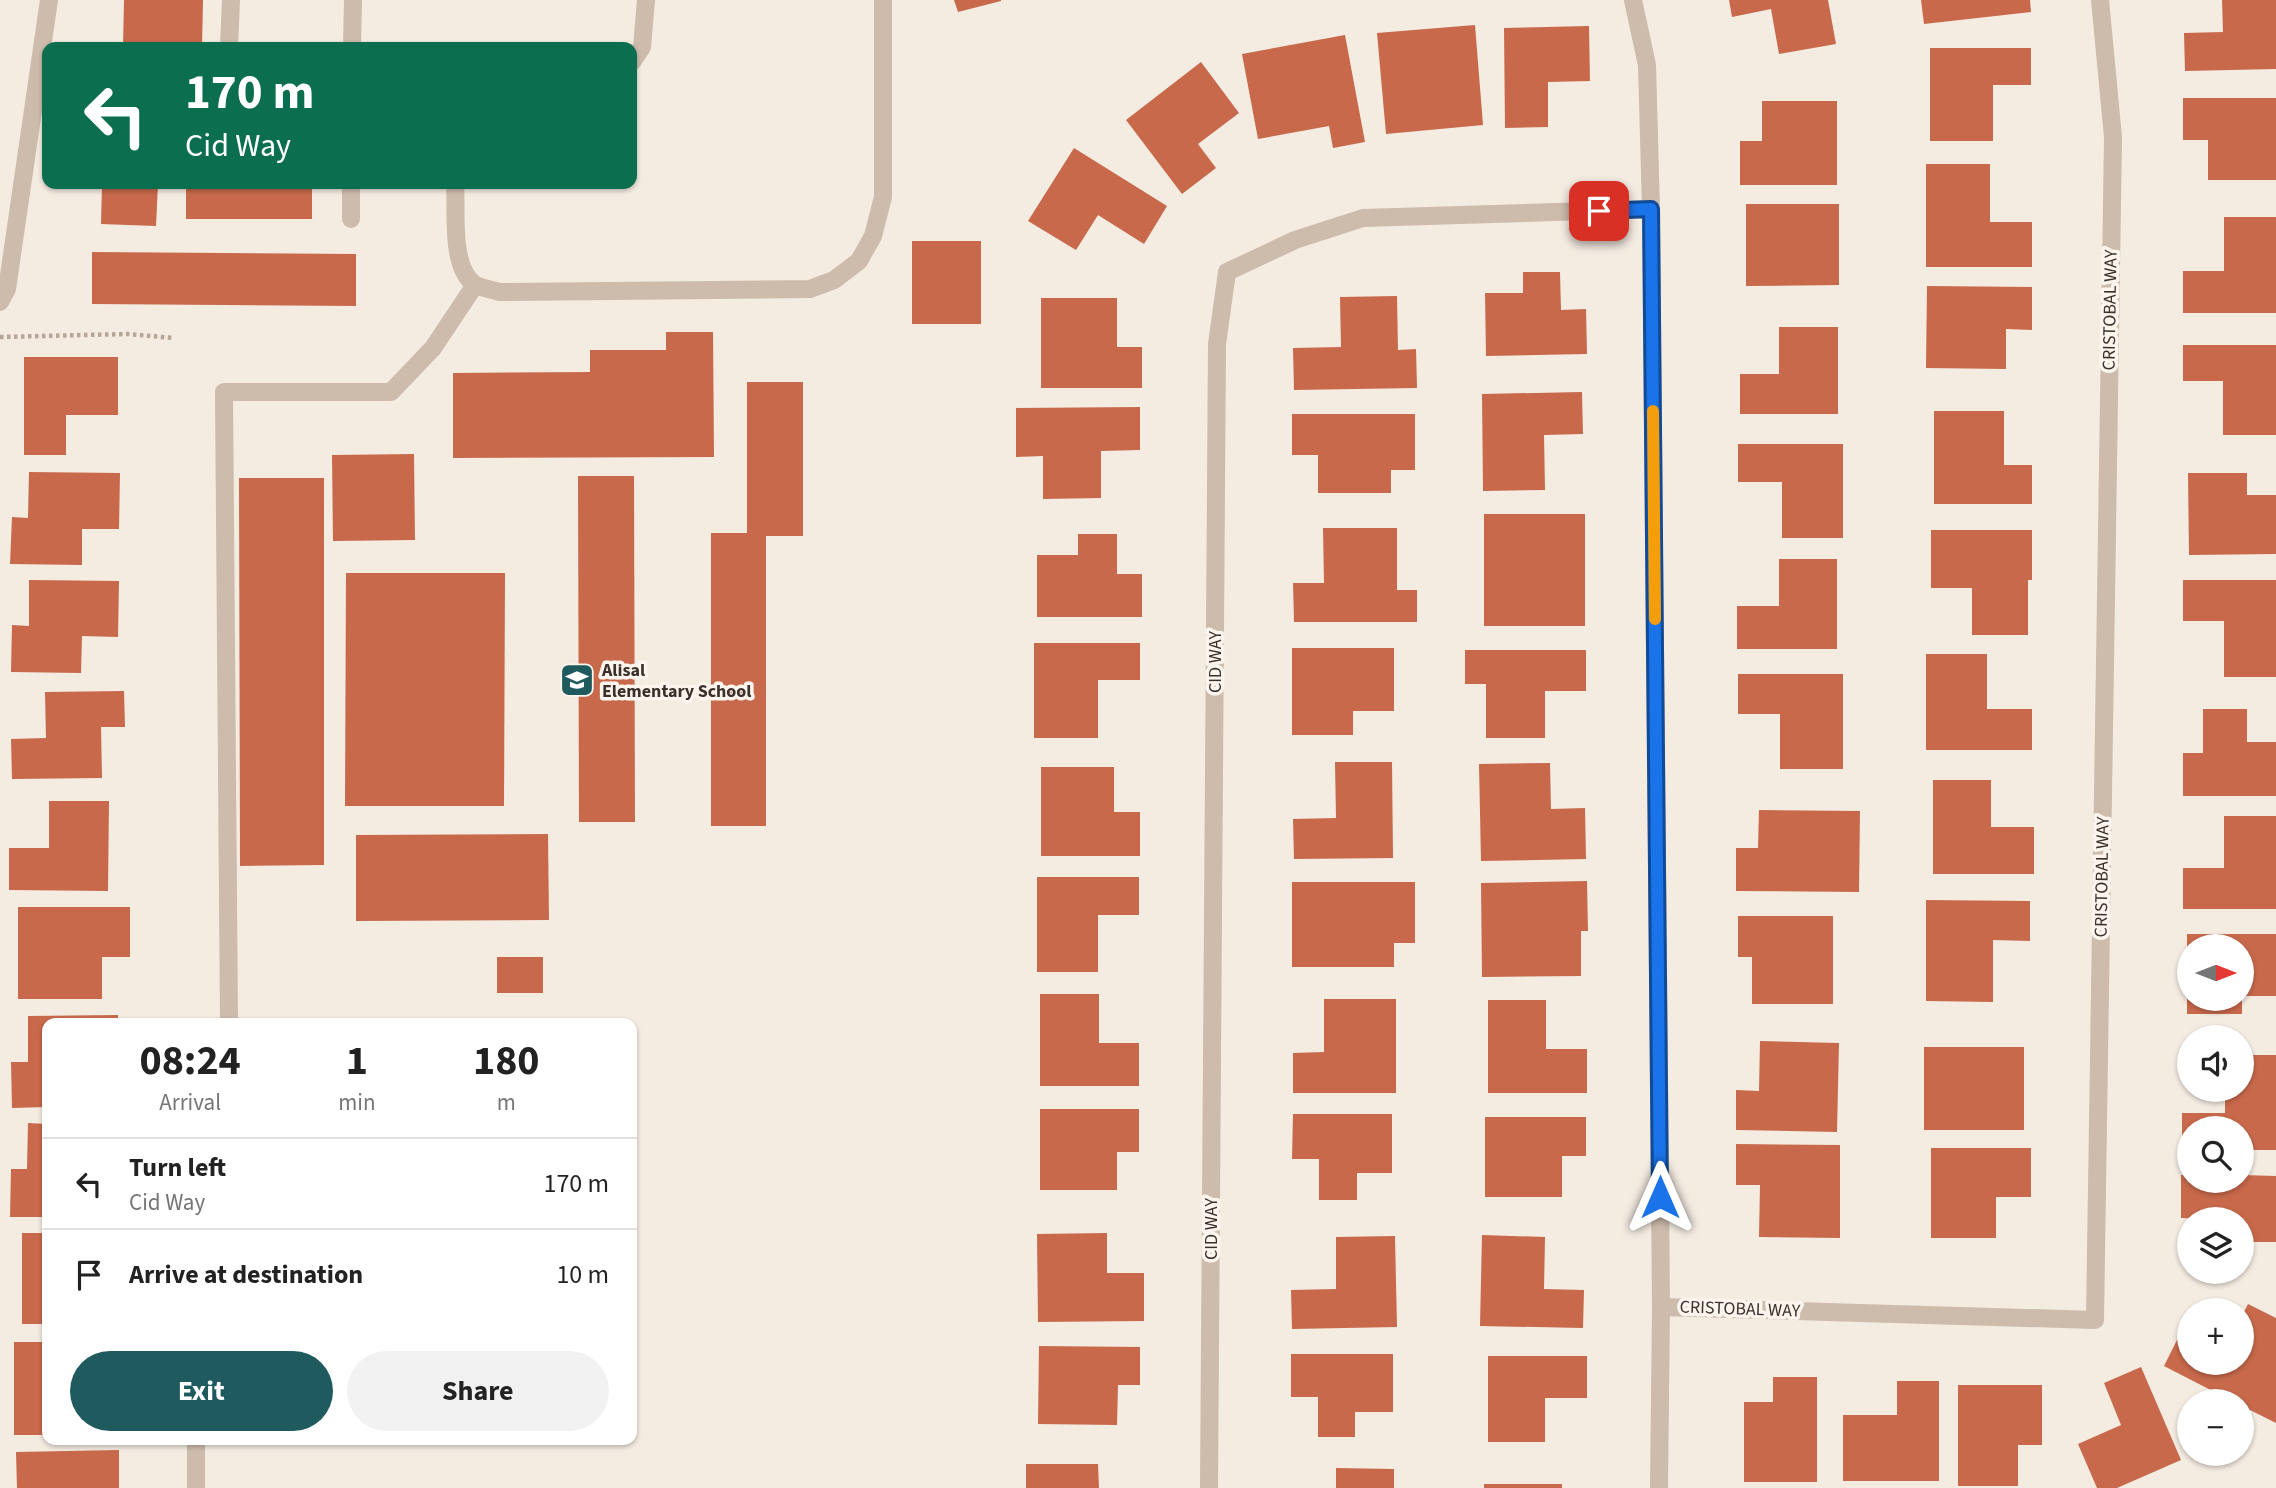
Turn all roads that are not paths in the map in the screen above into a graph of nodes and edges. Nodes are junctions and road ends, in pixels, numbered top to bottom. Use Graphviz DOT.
graph roads {
  1 [pos="50,0"];
  2 [pos="231,0"];
  3 [pos="353,0"];
  4 [pos="646,0"];
  5 [pos="883,0"];
  6 [pos="1633,0"];
  7 [pos="2100,0"];
  8 [pos="44,42"];
  9 [pos="229,42"];
  10 [pos="352,42"];
  11 [pos="42,54"];
  12 [pos="637,54"];
  13 [pos="351,189"];
  14 [pos="455,189"];
  15 [pos="1651,209"];
  16 [pos="351,219"];
  17 [pos="475,285"];
  18 [pos="0,302"];
  19 [pos="229,1018"];
  20 [pos="1661,1307"];
  21 [pos="196,1445"];
  22 [pos="196,1488"];
  23 [pos="1209,1488"];
  24 [pos="1659,1488"];
  1 -- 8 [label="street"];
  2 -- 9 [label="street"];
  3 -- 10 [label="street"];
  4 -- 12 [label="street"];
  5 -- 17 [label="street"];
  6 -- 15 [label="street"];
  7 -- 20 [label="street, CRISTOBAL WAY"];
  11 -- 18 [label="street"];
  13 -- 16 [label="street"];
  14 -- 17 [label="street"];
  15 -- 20 [label="street"];
  15 -- 23 [label="street, CID WAY"];
  17 -- 19 [label="street"];
  20 -- 24 [label="street"];
  21 -- 22 [label="street"];
}
